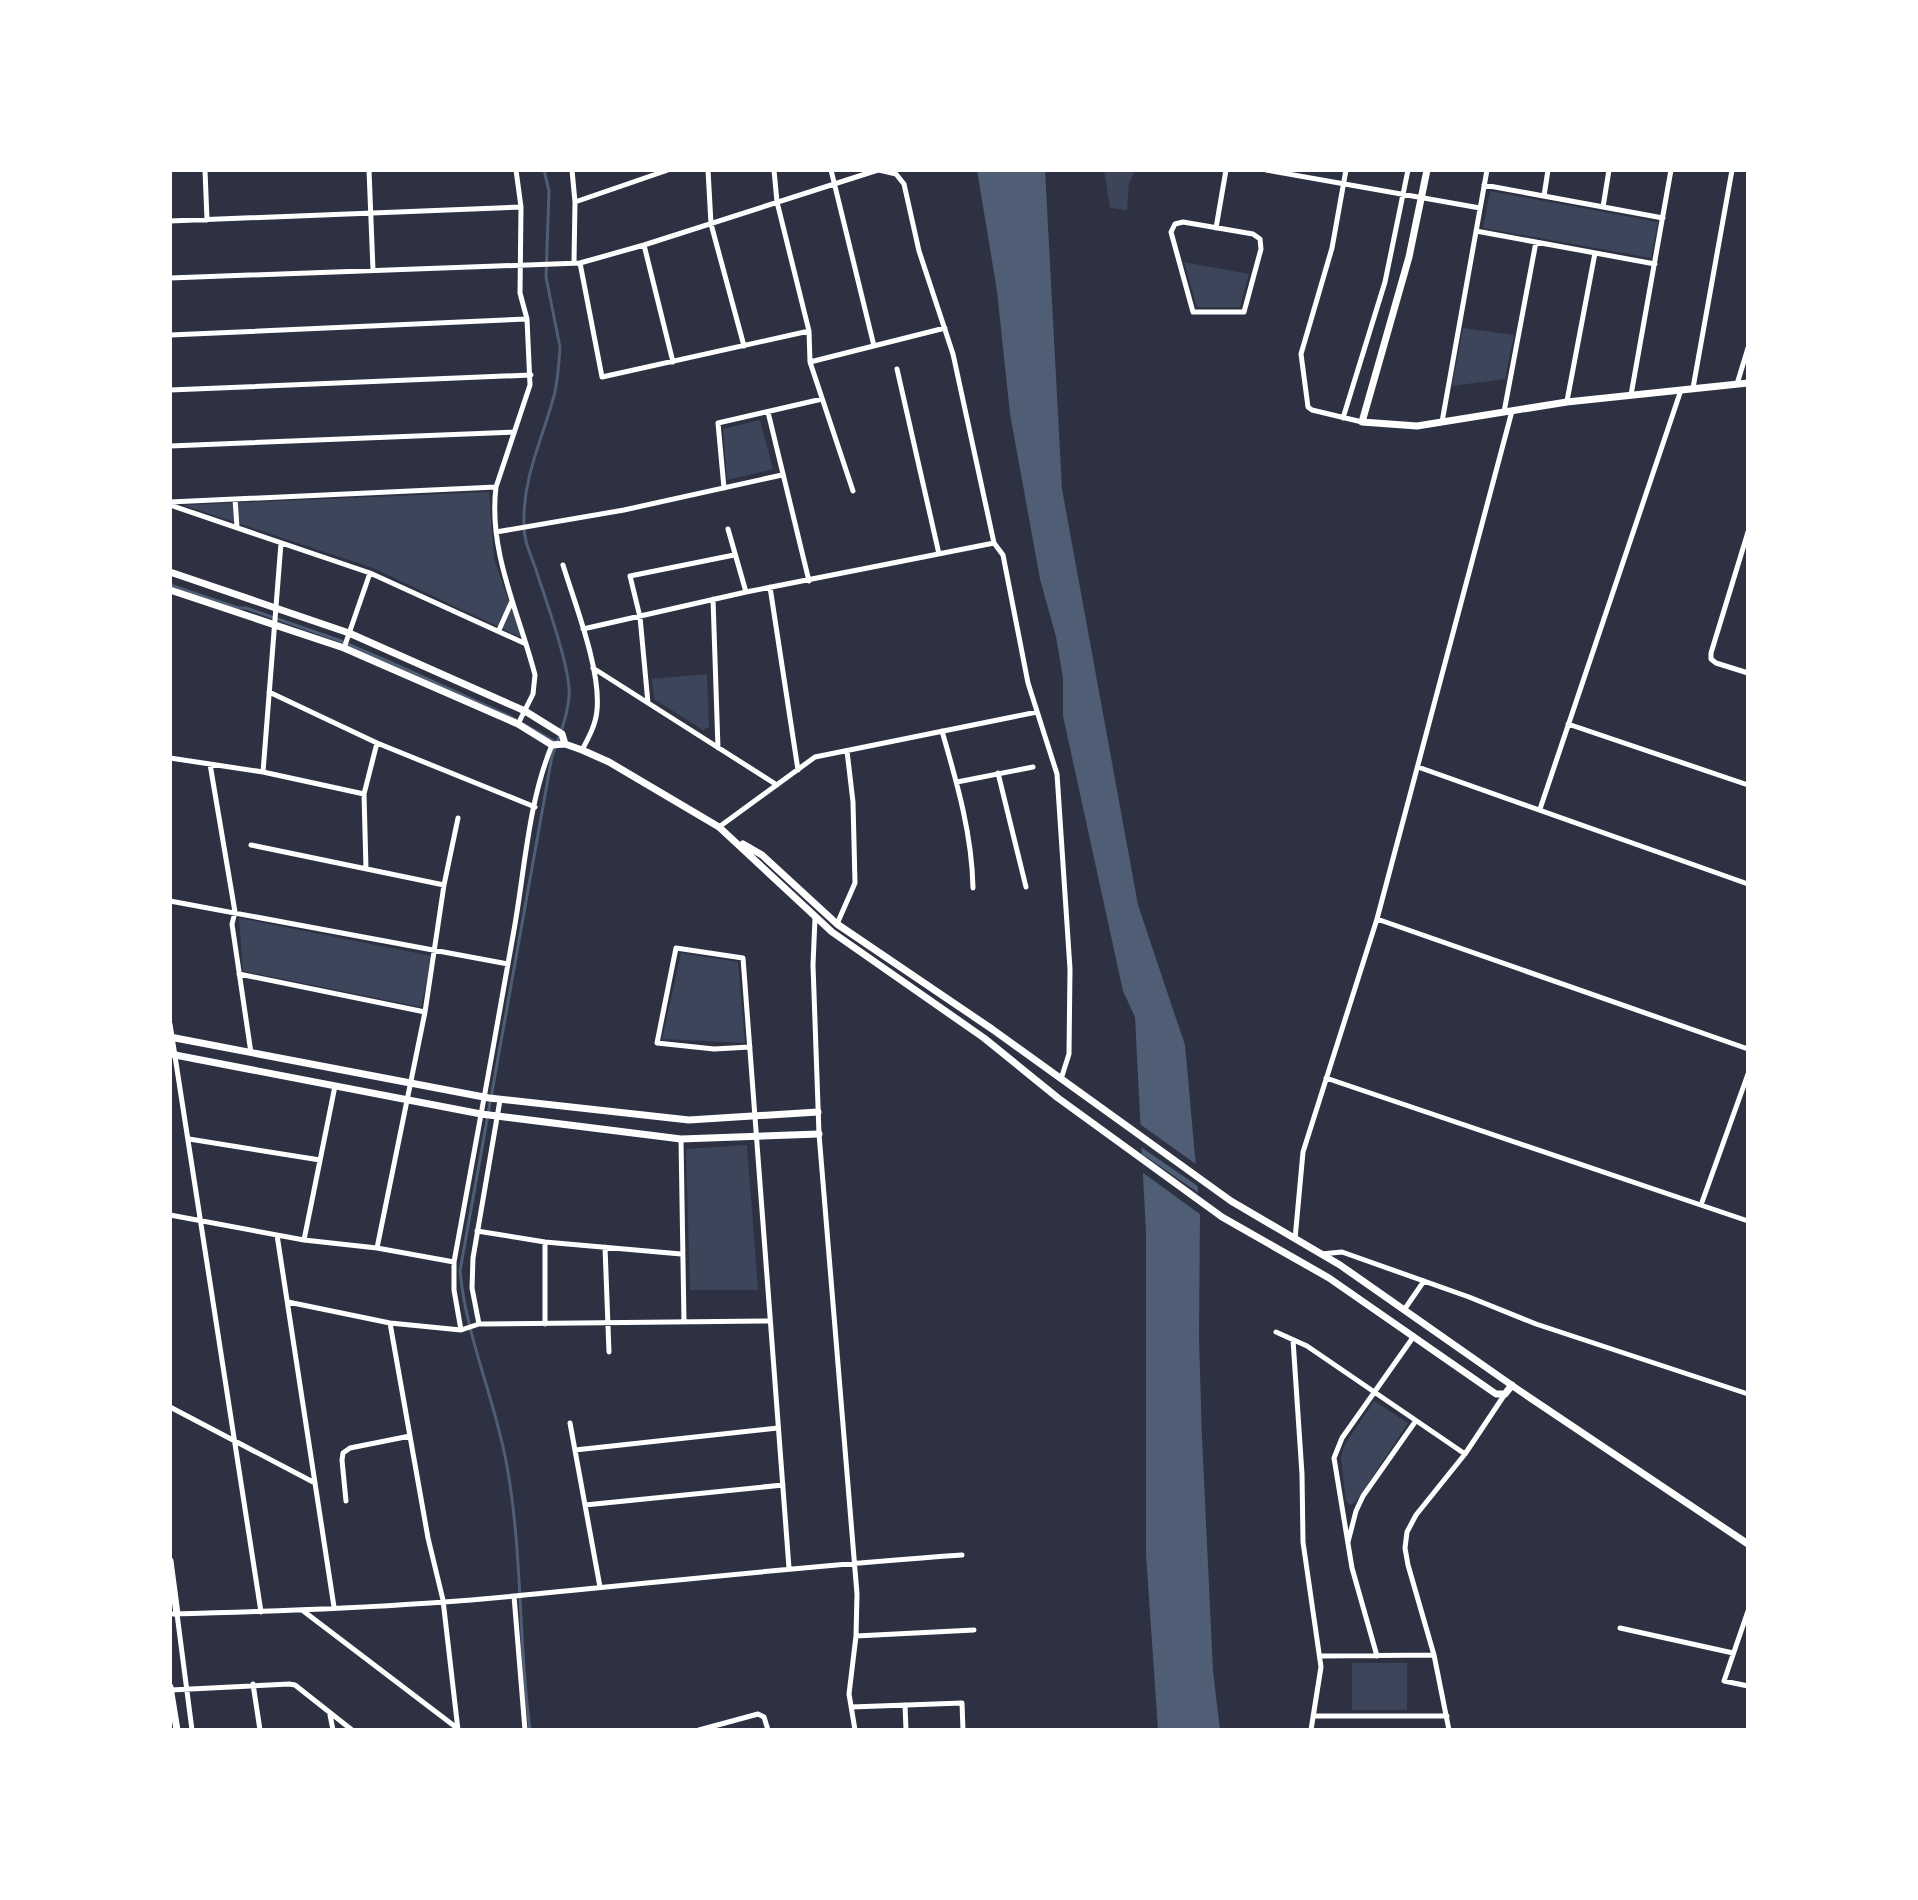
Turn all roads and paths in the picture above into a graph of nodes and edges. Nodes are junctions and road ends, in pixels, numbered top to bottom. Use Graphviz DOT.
graph roads {
  1 [pos="205,170"];
  2 [pos="369,170"];
  3 [pos="516,170"];
  4 [pos="572,170"];
  5 [pos="668,170"];
  6 [pos="708,170"];
  7 [pos="774,170"];
  8 [pos="831,170"];
  9 [pos="878,170"];
  10 [pos="1226,170"];
  11 [pos="1266,170"];
  12 [pos="1346,170"];
  13 [pos="1408,170"];
  14 [pos="1427,170"];
  15 [pos="1487,170"];
  16 [pos="1548,170"];
  17 [pos="1609,170"];
  18 [pos="1671,170"];
  19 [pos="1732,170"];
  20 [pos="835,184"];
  21 [pos="1344,184"];
  22 [pos="1484,185"];
  23 [pos="1404,195"];
  24 [pos="1544,196"];
  25 [pos="1422,198"];
  26 [pos="575,202"];
  27 [pos="777,202"];
  28 [pos="521,207"];
  29 [pos="1603,207"];
  30 [pos="1480,208"];
  31 [pos="371,213"];
  32 [pos="1663,218"];
  33 [pos="207,220"];
  34 [pos="170,221"];
  35 [pos="711,224"];
  36 [pos="1216,228"];
  37 [pos="1476,231"];
  38 [pos="1536,242"];
  39 [pos="644,245"];
  40 [pos="1595,253"];
  41 [pos="577,263"];
  42 [pos="519,264"];
  43 [pos="1655,264"];
  44 [pos="373,270"];
  45 [pos="170,278"];
  46 [pos="527,319"];
  47 [pos="945,328"];
  48 [pos="809,331"];
  49 [pos="170,335"];
  50 [pos="744,346"];
  51 [pos="874,346"];
  52 [pos="1748,348"];
  53 [pos="673,362"];
  54 [pos="810,362"];
  55 [pos="897,369"];
  56 [pos="531,375"];
  57 [pos="1748,383"];
  58 [pos="1737,384"];
  59 [pos="1693,388"];
  60 [pos="170,390"];
  61 [pos="1681,390"];
  62 [pos="1631,396"];
  63 [pos="822,399"];
  64 [pos="1567,402"];
  65 [pos="1508,411"];
  66 [pos="768,412"];
  67 [pos="1343,418"];
  68 [pos="1362,422"];
  69 [pos="1442,422"];
  70 [pos="514,432"];
  71 [pos="170,446"];
  72 [pos="782,475"];
  73 [pos="496,487"];
  74 [pos="724,488"];
  75 [pos="853,491"];
  76 [pos="235,499"];
  77 [pos="170,503"];
  78 [pos="237,527"];
  79 [pos="728,529"];
  80 [pos="496,532"];
  81 [pos="1748,532"];
  82 [pos="281,543"];
  83 [pos="994,543"];
  84 [pos="939,554"];
  85 [pos="734,555"];
  86 [pos="563,565"];
  87 [pos="170,572"];
  88 [pos="370,573"];
  89 [pos="809,581"];
  90 [pos="770,587"];
  91 [pos="170,590"];
  92 [pos="746,592"];
  93 [pos="713,599"];
  94 [pos="513,600"];
  95 [pos="276,607"];
  96 [pos="640,617"];
  97 [pos="274,624"];
  98 [pos="583,629"];
  99 [pos="499,630"];
  100 [pos="349,633"];
  101 [pos="527,644"];
  102 [pos="344,648"];
  103 [pos="593,668"];
  104 [pos="1748,673"];
  105 [pos="269,692"];
  106 [pos="648,703"];
  107 [pos="525,711"];
  108 [pos="1037,712"];
  109 [pos="518,724"];
  110 [pos="1568,724"];
  111 [pos="942,731"];
  112 [pos="377,743"];
  113 [pos="565,744"];
  114 [pos="552,745"];
  115 [pos="718,748"];
  116 [pos="582,750"];
  117 [pos="847,751"];
  118 [pos="170,758"];
  119 [pos="210,764"];
  120 [pos="1033,767"];
  121 [pos="1418,767"];
  122 [pos="798,770"];
  123 [pos="263,772"];
  124 [pos="998,773"];
  125 [pos="957,782"];
  126 [pos="777,785"];
  127 [pos="1748,785"];
  128 [pos="364,794"];
  129 [pos="535,807"];
  130 [pos="1540,809"];
  131 [pos="458,818"];
  132 [pos="719,827"];
  133 [pos="730,836"];
  134 [pos="251,845"];
  135 [pos="366,869"];
  136 [pos="1748,884"];
  137 [pos="444,885"];
  138 [pos="1026,887"];
  139 [pos="973,888"];
  140 [pos="170,901"];
  141 [pos="235,912"];
  142 [pos="815,918"];
  143 [pos="1377,919"];
  144 [pos="837,924"];
  145 [pos="434,950"];
  146 [pos="508,964"];
  147 [pos="239,974"];
  148 [pos="425,1012"];
  149 [pos="170,1024"];
  150 [pos="171,1037"];
  151 [pos="750,1047"];
  152 [pos="1748,1049"];
  153 [pos="251,1053"];
  154 [pos="172,1055"];
  155 [pos="1748,1074"];
  156 [pos="1326,1078"];
  157 [pos="1065,1081"];
  158 [pos="411,1084"];
  159 [pos="335,1086"];
  160 [pos="484,1098"];
  161 [pos="407,1099"];
  162 [pos="500,1100"];
  163 [pos="818,1112"];
  164 [pos="481,1114"];
  165 [pos="497,1116"];
  166 [pos="756,1118"];
  167 [pos="819,1134"];
  168 [pos="756,1137"];
  169 [pos="189,1139"];
  170 [pos="681,1139"];
  171 [pos="320,1160"];
  172 [pos="1701,1205"];
  173 [pos="170,1215"];
  174 [pos="202,1221"];
  175 [pos="1748,1221"];
  176 [pos="477,1231"];
  177 [pos="277,1235"];
  178 [pos="1295,1239"];
  179 [pos="304,1240"];
  180 [pos="545,1242"];
  181 [pos="605,1247"];
  182 [pos="377,1248"];
  183 [pos="681,1254"];
  184 [pos="1320,1254"];
  185 [pos="454,1262"];
  186 [pos="1424,1281"];
  187 [pos="288,1302"];
  188 [pos="1404,1310"];
  189 [pos="770,1321"];
  190 [pos="684,1322"];
  191 [pos="390,1323"];
  192 [pos="609,1323"];
  193 [pos="479,1324"];
  194 [pos="545,1324"];
  195 [pos="461,1330"];
  196 [pos="1276,1332"];
  197 [pos="1414,1336"];
  198 [pos="1293,1340"];
  199 [pos="609,1352"];
  200 [pos="1512,1385"];
  201 [pos="1374,1393"];
  202 [pos="1505,1394"];
  203 [pos="1748,1394"];
  204 [pos="170,1407"];
  205 [pos="1415,1422"];
  206 [pos="570,1423"];
  207 [pos="778,1428"];
  208 [pos="410,1436"];
  209 [pos="234,1440"];
  210 [pos="575,1450"];
  211 [pos="1465,1454"];
  212 [pos="315,1483"];
  213 [pos="783,1485"];
  214 [pos="346,1501"];
  215 [pos="585,1505"];
  216 [pos="1748,1544"];
  217 [pos="1348,1546"];
  218 [pos="962,1555"];
  219 [pos="170,1561"];
  220 [pos="854,1562"];
  221 [pos="789,1568"];
  222 [pos="600,1587"];
  223 [pos="514,1596"];
  224 [pos="443,1600"];
  225 [pos="173,1602"];
  226 [pos="334,1607"];
  227 [pos="301,1609"];
  228 [pos="1748,1611"];
  229 [pos="261,1612"];
  230 [pos="174,1614"];
  231 [pos="1620,1628"];
  232 [pos="974,1630"];
  233 [pos="856,1636"];
  234 [pos="1733,1653"];
  235 [pos="1434,1655"];
  236 [pos="1320,1656"];
  237 [pos="1377,1656"];
  238 [pos="253,1684"];
  239 [pos="1748,1686"];
  240 [pos="170,1688"];
  241 [pos="187,1689"];
  242 [pos="905,1705"];
  243 [pos="851,1707"];
  244 [pos="330,1714"];
  245 [pos="1314,1716"];
  246 [pos="1447,1716"];
  247 [pos="458,1729"];
  248 [pos="177,1730"];
  249 [pos="192,1730"];
  250 [pos="260,1730"];
  251 [pos="333,1730"];
  252 [pos="352,1730"];
  253 [pos="525,1730"];
  254 [pos="699,1730"];
  255 [pos="768,1730"];
  256 [pos="855,1730"];
  257 [pos="906,1730"];
  258 [pos="963,1730"];
  259 [pos="1311,1730"];
  260 [pos="1449,1730"];
  1 -- 33 [label="street"];
  2 -- 31 [label="street"];
  3 -- 28 [label="street"];
  4 -- 26 [label="street"];
  5 -- 26 [label="street"];
  6 -- 35 [label="street"];
  7 -- 27 [label="street"];
  8 -- 20 [label="street"];
  9 -- 20 [label="street"];
  9 -- 47 [label="street"];
  10 -- 36 [label="street"];
  11 -- 21 [label="street"];
  12 -- 21 [label="street"];
  13 -- 23 [label="street"];
  14 -- 25 [label="main road"];
  15 -- 22 [label="street"];
  16 -- 24 [label="street"];
  17 -- 29 [label="street"];
  18 -- 32 [label="street"];
  19 -- 59 [label="street"];
  20 -- 27 [label="street"];
  20 -- 51 [label="street"];
  21 -- 23 [label="street"];
  21 -- 67 [label="street"];
  22 -- 24 [label="street"];
  22 -- 30 [label="street"];
  23 -- 25 [label="street"];
  23 -- 67 [label="street"];
  24 -- 29 [label="street"];
  25 -- 30 [label="street"];
  25 -- 68 [label="main road"];
  26 -- 41 [label="street"];
  27 -- 35 [label="street"];
  27 -- 48 [label="street"];
  28 -- 31 [label="street"];
  28 -- 42 [label="street"];
  29 -- 32 [label="street"];
  30 -- 37 [label="street"];
  31 -- 33 [label="street"];
  31 -- 44 [label="street"];
  32 -- 43 [label="street"];
  33 -- 34 [label="street"];
  35 -- 39 [label="street"];
  35 -- 50 [label="street"];
  36 -- 36 [label="street"];
  37 -- 38 [label="street"];
  37 -- 69 [label="street"];
  38 -- 40 [label="street"];
  38 -- 65 [label="street"];
  39 -- 41 [label="street"];
  39 -- 53 [label="street"];
  40 -- 43 [label="street"];
  40 -- 64 [label="street"];
  41 -- 42 [label="street"];
  41 -- 53 [label="street"];
  42 -- 44 [label="street"];
  42 -- 46 [label="street"];
  43 -- 62 [label="street"];
  44 -- 45 [label="street"];
  46 -- 49 [label="street"];
  46 -- 56 [label="street"];
  47 -- 51 [label="street"];
  47 -- 83 [label="street"];
  48 -- 50 [label="street"];
  48 -- 54 [label="street"];
  50 -- 53 [label="street"];
  51 -- 54 [label="street"];
  52 -- 58 [label="street"];
  54 -- 63 [label="street"];
  55 -- 84 [label="street"];
  56 -- 60 [label="street"];
  56 -- 70 [label="street"];
  57 -- 58 [label="main road"];
  58 -- 59 [label="main road"];
  59 -- 61 [label="main road"];
  61 -- 62 [label="main road"];
  61 -- 110 [label="street"];
  62 -- 64 [label="main road"];
  63 -- 66 [label="street"];
  63 -- 75 [label="street"];
  64 -- 65 [label="main road"];
  65 -- 69 [label="main road"];
  65 -- 121 [label="street"];
  66 -- 72 [label="street"];
  66 -- 74 [label="street"];
  67 -- 68 [label="street"];
  68 -- 69 [label="main road"];
  70 -- 71 [label="street"];
  70 -- 73 [label="street"];
  72 -- 74 [label="street"];
  72 -- 89 [label="street"];
  73 -- 76 [label="street"];
  73 -- 80 [label="street"];
  74 -- 80 [label="street"];
  76 -- 77 [label="street"];
  76 -- 78 [label="street"];
  77 -- 78 [label="street"];
  78 -- 82 [label="street"];
  79 -- 85 [label="street"];
  80 -- 94 [label="street"];
  81 -- 104 [label="street"];
  82 -- 88 [label="street"];
  82 -- 95 [label="street"];
  83 -- 84 [label="street"];
  83 -- 108 [label="street"];
  84 -- 89 [label="street"];
  85 -- 92 [label="street"];
  85 -- 96 [label="street"];
  86 -- 98 [label="street"];
  87 -- 95 [label="main road"];
  88 -- 99 [label="street"];
  88 -- 100 [label="street"];
  89 -- 90 [label="street"];
  90 -- 92 [label="street"];
  90 -- 122 [label="street"];
  91 -- 97 [label="main road"];
  92 -- 93 [label="street"];
  93 -- 96 [label="street"];
  93 -- 115 [label="street"];
  94 -- 99 [label="street"];
  94 -- 101 [label="street"];
  95 -- 97 [label="street"];
  95 -- 100 [label="main road"];
  96 -- 98 [label="street"];
  96 -- 106 [label="street"];
  97 -- 102 [label="main road"];
  97 -- 105 [label="street"];
  98 -- 103 [label="street"];
  99 -- 101 [label="street"];
  100 -- 102 [label="street"];
  100 -- 107 [label="main road"];
  101 -- 107 [label="street"];
  102 -- 109 [label="main road"];
  103 -- 106 [label="street"];
  103 -- 116 [label="street"];
  105 -- 112 [label="street"];
  105 -- 123 [label="street"];
  106 -- 115 [label="street"];
  107 -- 109 [label="street"];
  107 -- 113 [label="main road"];
  108 -- 111 [label="street"];
  108 -- 157 [label="street"];
  109 -- 114 [label="main road"];
  110 -- 127 [label="street"];
  110 -- 130 [label="street"];
  111 -- 117 [label="street"];
  111 -- 125 [label="street"];
  112 -- 128 [label="street"];
  112 -- 129 [label="street"];
  113 -- 114 [label="main road"];
  113 -- 116 [label="main road"];
  114 -- 129 [label="street"];
  115 -- 126 [label="street"];
  116 -- 132 [label="main road"];
  117 -- 122 [label="street"];
  117 -- 144 [label="street"];
  118 -- 119 [label="street"];
  119 -- 123 [label="street"];
  119 -- 141 [label="street"];
  120 -- 124 [label="street"];
  121 -- 130 [label="street"];
  121 -- 143 [label="street"];
  122 -- 126 [label="street"];
  123 -- 128 [label="street"];
  124 -- 125 [label="street"];
  124 -- 138 [label="street"];
  125 -- 139 [label="street"];
  126 -- 132 [label="street"];
  128 -- 135 [label="street"];
  129 -- 146 [label="street"];
  130 -- 136 [label="street"];
  131 -- 137 [label="street"];
  132 -- 133 [label="main road"];
  133 -- 142 [label="main road"];
  133 -- 144 [label="main road"];
  134 -- 135 [label="street"];
  135 -- 137 [label="street"];
  137 -- 145 [label="street"];
  140 -- 141 [label="street"];
  141 -- 145 [label="street"];
  141 -- 147 [label="street"];
  142 -- 163 [label="street"];
  142 -- 197 [label="main road"];
  143 -- 152 [label="street"];
  143 -- 156 [label="street"];
  144 -- 157 [label="main road"];
  145 -- 146 [label="street"];
  145 -- 148 [label="street"];
  146 -- 160 [label="street"];
  147 -- 148 [label="street"];
  147 -- 153 [label="street"];
  148 -- 158 [label="street"];
  149 -- 150 [label="street"];
  150 -- 153 [label="main road"];
  150 -- 154 [label="street"];
  151 -- 151 [label="street"];
  151 -- 166 [label="street"];
  153 -- 158 [label="main road"];
  154 -- 159 [label="main road"];
  154 -- 169 [label="street"];
  155 -- 172 [label="street"];
  156 -- 172 [label="street"];
  156 -- 178 [label="street"];
  157 -- 178 [label="main road"];
  158 -- 160 [label="main road"];
  158 -- 161 [label="street"];
  159 -- 161 [label="main road"];
  159 -- 171 [label="street"];
  160 -- 162 [label="main road"];
  160 -- 164 [label="street"];
  161 -- 164 [label="main road"];
  161 -- 182 [label="street"];
  162 -- 165 [label="street"];
  162 -- 166 [label="main road"];
  163 -- 166 [label="main road"];
  163 -- 167 [label="street"];
  164 -- 165 [label="main road"];
  164 -- 185 [label="street"];
  165 -- 170 [label="main road"];
  165 -- 176 [label="street"];
  166 -- 168 [label="street"];
  167 -- 168 [label="main road"];
  167 -- 220 [label="street"];
  168 -- 170 [label="main road"];
  168 -- 189 [label="street"];
  169 -- 171 [label="street"];
  169 -- 174 [label="street"];
  170 -- 183 [label="street"];
  171 -- 179 [label="street"];
  172 -- 175 [label="street"];
  173 -- 174 [label="street"];
  174 -- 177 [label="street"];
  174 -- 209 [label="street"];
  176 -- 180 [label="street"];
  176 -- 193 [label="street"];
  177 -- 179 [label="street"];
  177 -- 187 [label="street"];
  178 -- 184 [label="main road"];
  179 -- 182 [label="street"];
  180 -- 181 [label="street"];
  180 -- 194 [label="street"];
  181 -- 183 [label="street"];
  181 -- 192 [label="street"];
  182 -- 185 [label="street"];
  183 -- 190 [label="street"];
  184 -- 186 [label="street"];
  184 -- 188 [label="main road"];
  185 -- 195 [label="street"];
  186 -- 188 [label="street"];
  186 -- 203 [label="street"];
  187 -- 191 [label="street"];
  187 -- 212 [label="street"];
  188 -- 200 [label="main road"];
  189 -- 190 [label="street"];
  189 -- 207 [label="street"];
  190 -- 192 [label="street"];
  191 -- 195 [label="street"];
  191 -- 208 [label="street"];
  192 -- 194 [label="street"];
  192 -- 199 [label="street"];
  193 -- 194 [label="street"];
  193 -- 195 [label="street"];
  196 -- 198 [label="street"];
  197 -- 201 [label="street"];
  197 -- 202 [label="main road"];
  198 -- 201 [label="street"];
  198 -- 236 [label="street"];
  200 -- 202 [label="main road"];
  200 -- 216 [label="main road"];
  201 -- 205 [label="street"];
  201 -- 217 [label="street"];
  202 -- 211 [label="street"];
  204 -- 209 [label="street"];
  205 -- 211 [label="street"];
  205 -- 217 [label="street"];
  206 -- 210 [label="street"];
  207 -- 210 [label="street"];
  207 -- 213 [label="street"];
  208 -- 214 [label="street"];
  208 -- 224 [label="street"];
  209 -- 212 [label="street"];
  209 -- 229 [label="street"];
  210 -- 215 [label="street"];
  211 -- 235 [label="street"];
  212 -- 226 [label="street"];
  213 -- 215 [label="street"];
  213 -- 221 [label="street"];
  215 -- 222 [label="street"];
  217 -- 237 [label="street"];
  218 -- 220 [label="street"];
  219 -- 225 [label="main road"];
  220 -- 221 [label="street"];
  220 -- 233 [label="street"];
  221 -- 222 [label="street"];
  222 -- 223 [label="street"];
  223 -- 224 [label="street"];
  223 -- 253 [label="street"];
  224 -- 226 [label="street"];
  224 -- 247 [label="street"];
  225 -- 230 [label="main road"];
  226 -- 227 [label="street"];
  227 -- 229 [label="street"];
  227 -- 247 [label="street"];
  228 -- 234 [label="street"];
  229 -- 230 [label="street"];
  230 -- 241 [label="street"];
  231 -- 234 [label="street"];
  232 -- 233 [label="street"];
  233 -- 243 [label="street"];
  234 -- 239 [label="street"];
  235 -- 237 [label="street"];
  235 -- 246 [label="street"];
  236 -- 237 [label="street"];
  236 -- 245 [label="street"];
  238 -- 241 [label="street"];
  238 -- 244 [label="street"];
  238 -- 250 [label="street"];
  240 -- 241 [label="street"];
  240 -- 248 [label="main road"];
  241 -- 249 [label="street"];
  242 -- 243 [label="street"];
  242 -- 257 [label="street"];
  242 -- 258 [label="street"];
  243 -- 256 [label="street"];
  244 -- 251 [label="street"];
  244 -- 252 [label="street"];
  245 -- 246 [label="street"];
  245 -- 259 [label="street"];
  246 -- 260 [label="street"];
  254 -- 255 [label="street"];
}
